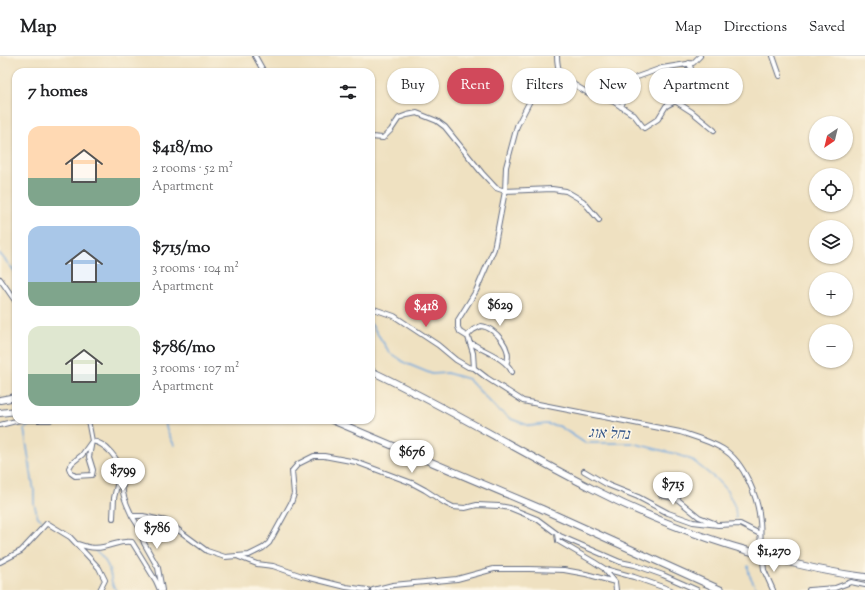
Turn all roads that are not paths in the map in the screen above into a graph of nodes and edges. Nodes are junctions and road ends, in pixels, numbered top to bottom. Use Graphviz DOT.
graph roads {
  1 [pos="255,56"];
  2 [pos="557,56"];
  3 [pos="700,56"];
  4 [pos="773,56"];
  5 [pos="689,63"];
  6 [pos="262,68"];
  7 [pos="558,68"];
  8 [pos="691,68"];
  9 [pos="780,76"];
  10 [pos="577,86"];
  11 [pos="528,104"];
  12 [pos="670,104"];
  13 [pos="680,104"];
  14 [pos="621,107"];
  15 [pos="714,130"];
  16 [pos="375,137"];
  17 [pos="505,191"];
  18 [pos="599,220"];
  19 [pos="0,279"];
  20 [pos="12,296"];
  21 [pos="375,309"];
  22 [pos="467,336"];
  23 [pos="470,344"];
  24 [pos="506,364"];
  25 [pos="474,368"];
  26 [pos="512,372"];
  27 [pos="375,373"];
  28 [pos="12,398"];
  29 [pos="0,400"];
  30 [pos="12,412"];
  31 [pos="0,414"];
  32 [pos="12,422"];
  33 [pos="89,424"];
  34 [pos="341,424"];
  35 [pos="0,425"];
  36 [pos="92,441"];
  37 [pos="119,466"];
  38 [pos="584,471"];
  39 [pos="687,486"];
  40 [pos="661,496"];
  41 [pos="677,499"];
  42 [pos="132,516"];
  43 [pos="113,518"];
  44 [pos="718,525"];
  45 [pos="557,534"];
  46 [pos="760,534"];
  47 [pos="77,544"];
  48 [pos="761,548"];
  49 [pos="238,556"];
  50 [pos="763,561"];
  51 [pos="0,562"];
  52 [pos="605,570"];
  53 [pos="865,576"];
  54 [pos="615,582"];
  55 [pos="865,585"];
  56 [pos="100,590"];
  57 [pos="161,590"];
  58 [pos="368,590"];
  59 [pos="373,590"];
  60 [pos="616,590"];
  61 [pos="671,590"];
  62 [pos="697,590"];
  63 [pos="721,590"];
  64 [pos="773,590"];
  65 [pos="809,590"];
  1 -- 6 [label="street"];
  2 -- 7 [label="street"];
  3 -- 5 [label="street"];
  4 -- 9 [label="street"];
  5 -- 8 [label="street"];
  5 -- 14 [label="street"];
  10 -- 14 [label="street"];
  11 -- 17 [label="street"];
  12 -- 14 [label="street"];
  13 -- 15 [label="street"];
  16 -- 17 [label="street"];
  17 -- 18 [label="street"];
  17 -- 22 [label="street"];
  19 -- 20 [label="street"];
  21 -- 25 [label="street"];
  22 -- 23 [label="street"];
  22 -- 24 [label="street"];
  23 -- 24 [label="street"];
  23 -- 25 [label="street"];
  24 -- 26 [label="street"];
  25 -- 46 [label="street"];
  27 -- 53 [label="highway"];
  28 -- 29 [label="highway"];
  30 -- 31 [label="highway"];
  32 -- 35 [label="street"];
  33 -- 36 [label="street"];
  34 -- 63 [label="highway"];
  36 -- 36 [label="street"];
  36 -- 37 [label="street"];
  37 -- 42 [label="street"];
  37 -- 43 [label="street"];
  38 -- 44 [label="street"];
  39 -- 41 [label="street"];
  40 -- 41 [label="street"];
  41 -- 44 [label="street"];
  42 -- 49 [label="street"];
  42 -- 57 [label="street"];
  44 -- 46 [label="street"];
  45 -- 49 [label="street"];
  45 -- 52 [label="street"];
  45 -- 62 [label="street"];
  46 -- 48 [label="street"];
  47 -- 51 [label="street"];
  47 -- 56 [label="street"];
  47 -- 57 [label="street"];
  49 -- 58 [label="street"];
  50 -- 64 [label="street"];
  52 -- 54 [label="street"];
  52 -- 61 [label="street"];
  54 -- 59 [label="street"];
  54 -- 60 [label="street"];
  55 -- 65 [label="street"];
}
